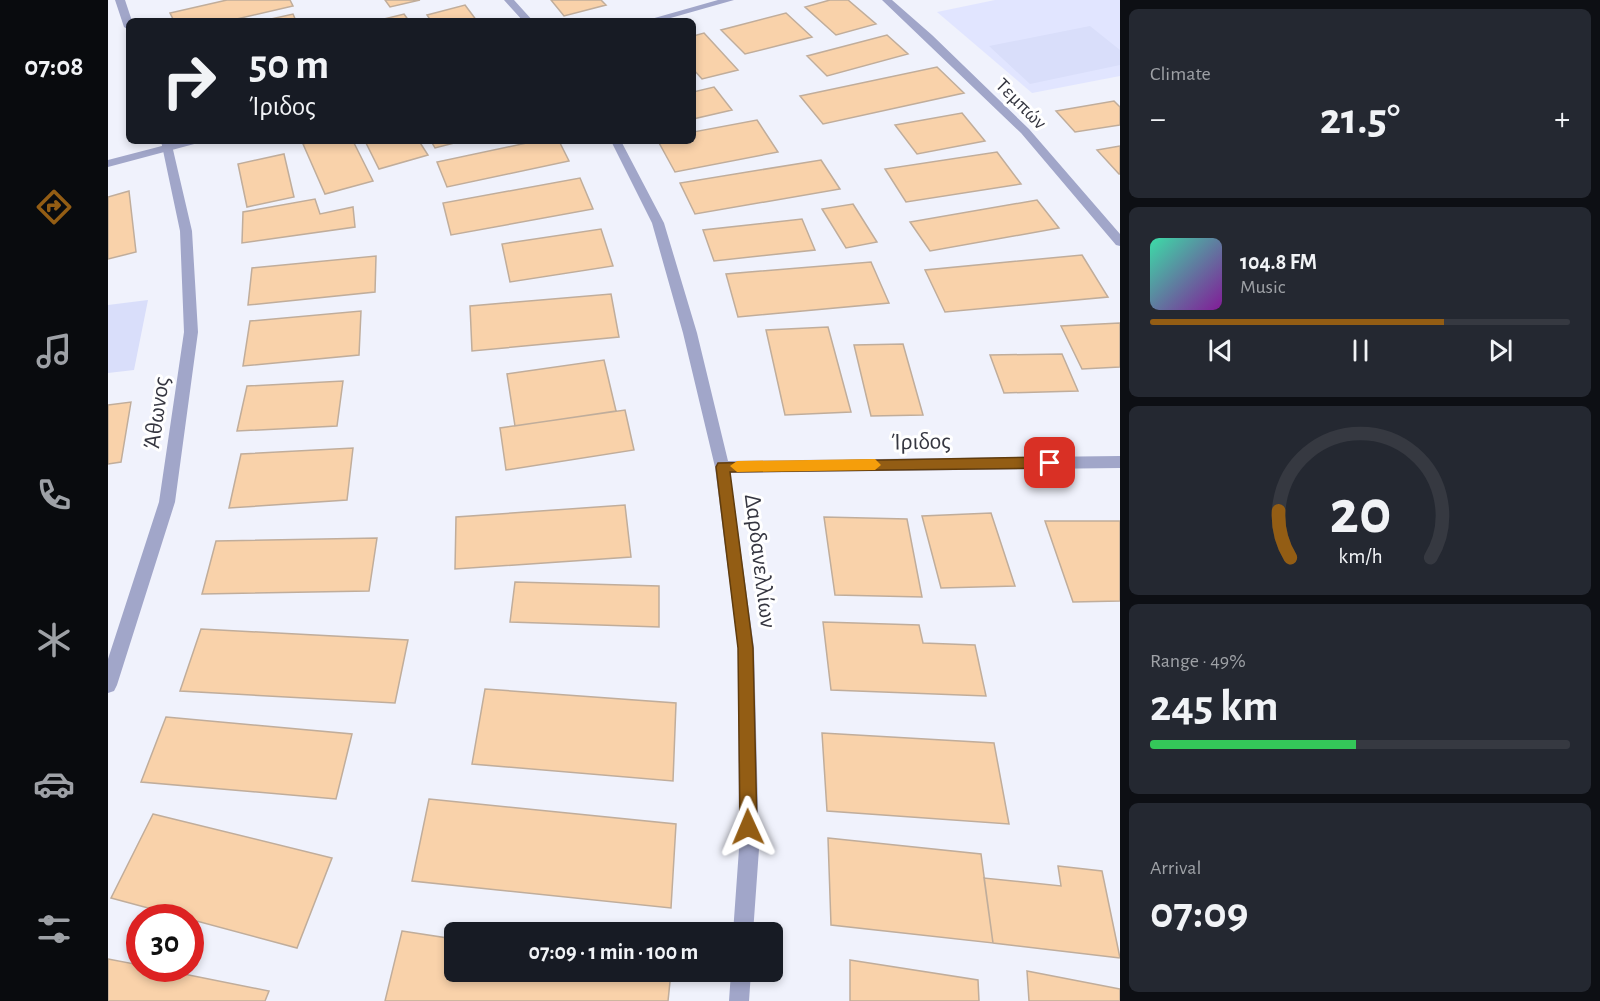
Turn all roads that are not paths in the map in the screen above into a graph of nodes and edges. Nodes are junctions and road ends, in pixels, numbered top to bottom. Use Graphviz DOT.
graph roads {
  1 [pos="120,0"];
  2 [pos="510,0"];
  3 [pos="729,0"];
  4 [pos="887,0"];
  5 [pos="126,18"];
  6 [pos="525,18"];
  7 [pos="660,18"];
  8 [pos="167,144"];
  9 [pos="618,144"];
  10 [pos="108,164"];
  11 [pos="1120,242"];
  12 [pos="1120,462"];
  13 [pos="722,467"];
  14 [pos="108,685"];
  15 [pos="744,922"];
  16 [pos="740,982"];
  17 [pos="739,1001"];
  1 -- 5 [label="street"];
  2 -- 6 [label="street"];
  3 -- 7 [label="street"];
  4 -- 11 [label="street, Τεμπών"];
  8 -- 10 [label="street"];
  8 -- 14 [label="street, Άθωνος"];
  9 -- 13 [label="street, Δαρδανελλίων"];
  12 -- 13 [label="street, Ίριδος"];
  13 -- 15 [label="street, Δαρδανελλίων"];
  16 -- 17 [label="street"];
}
